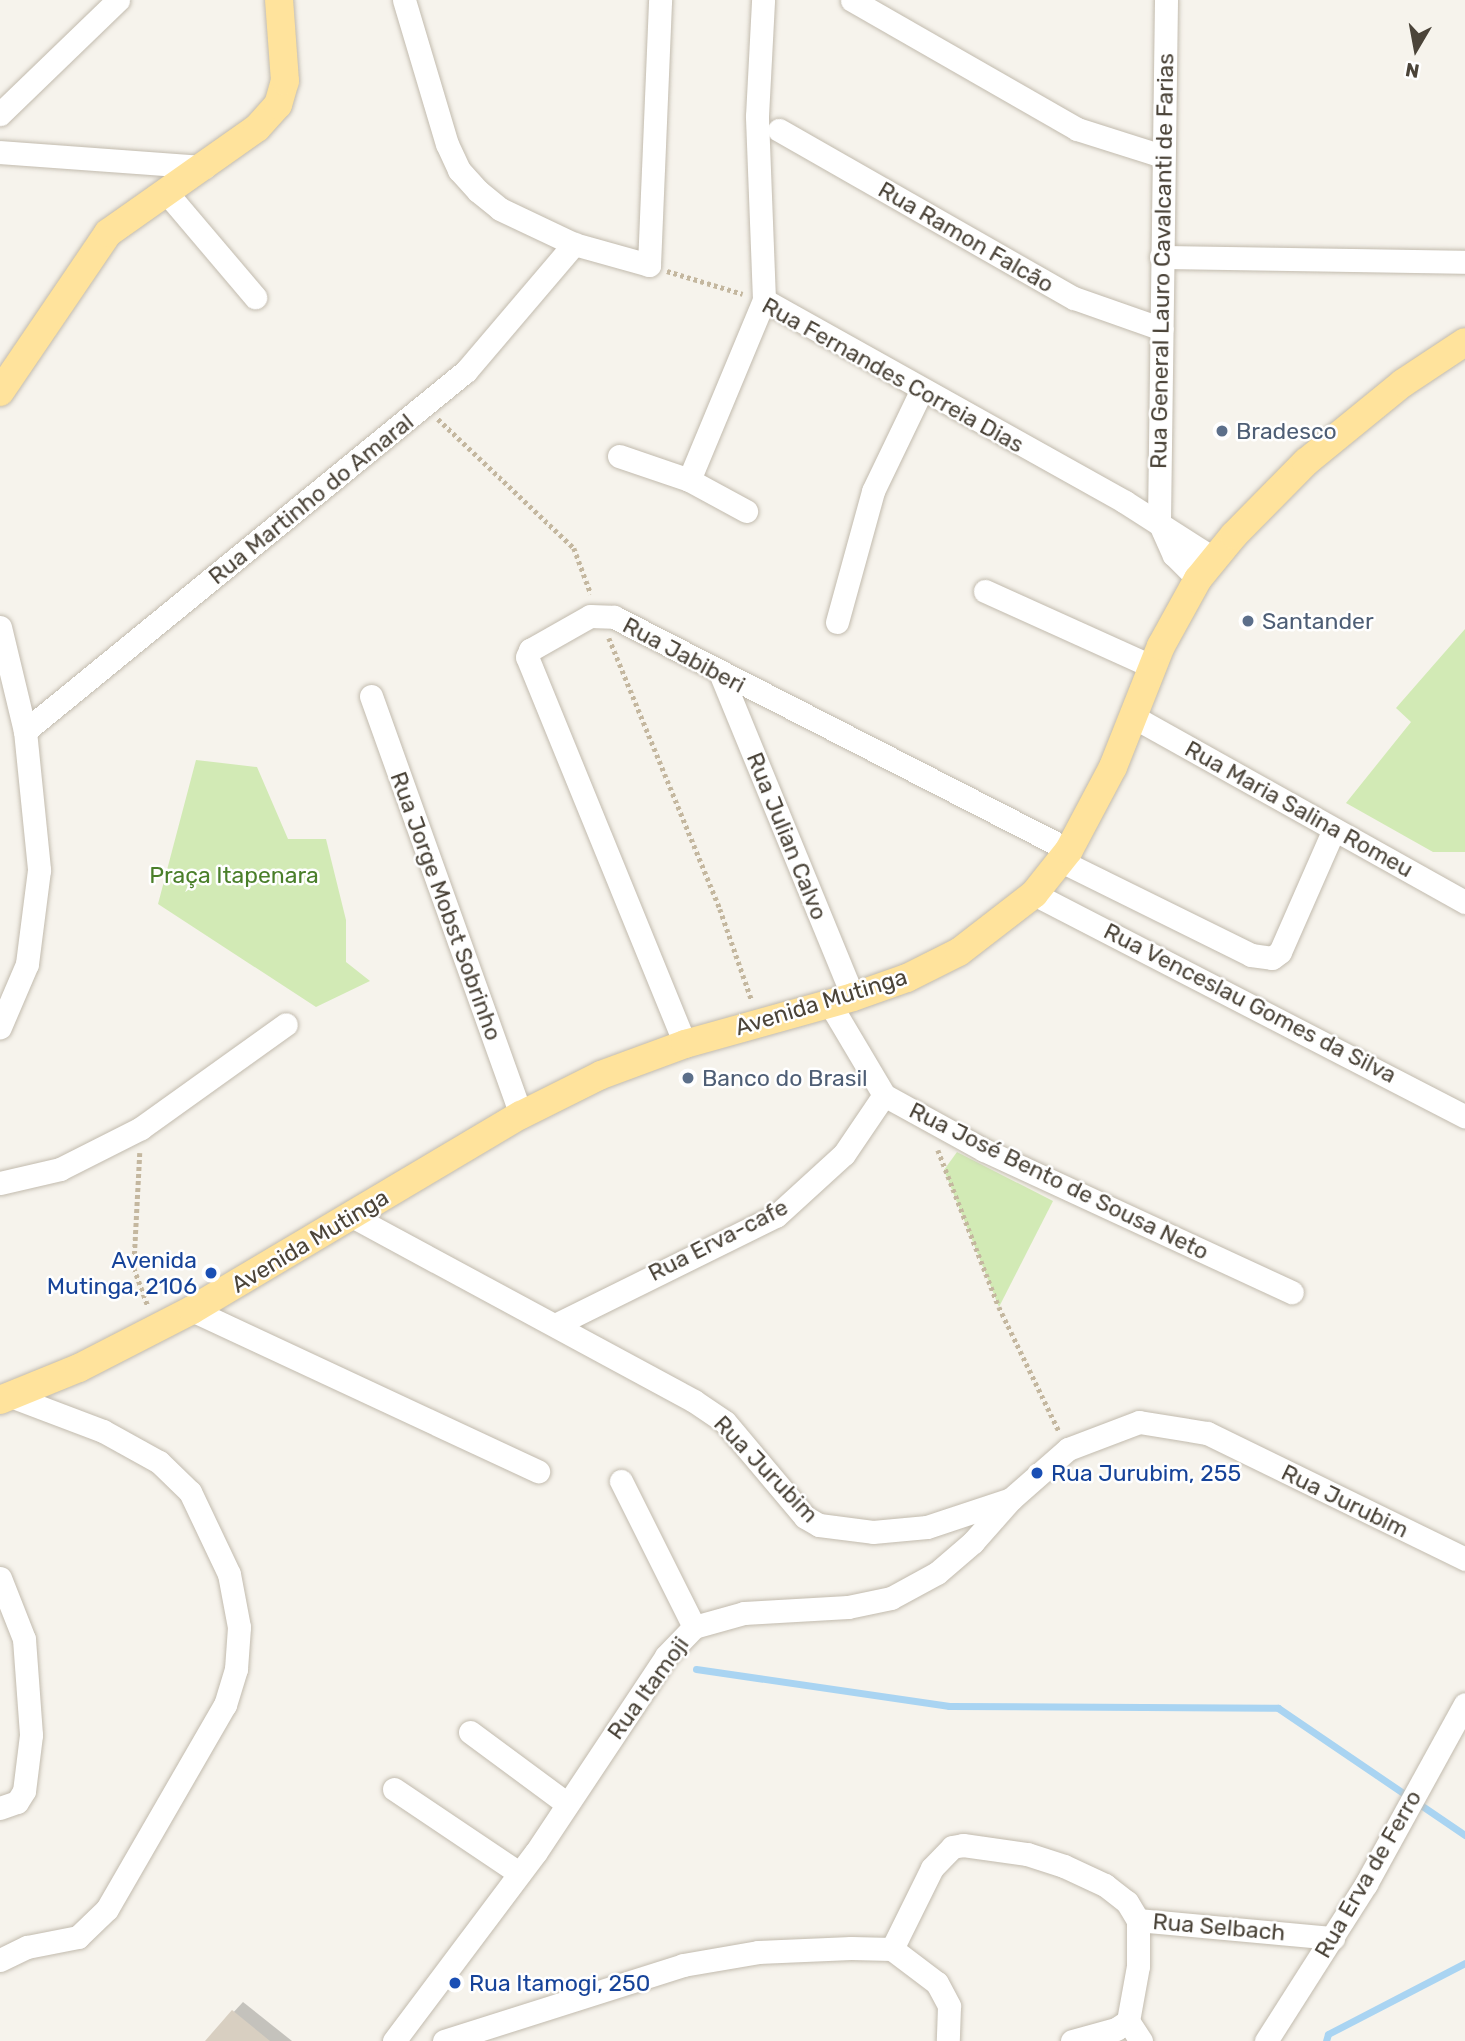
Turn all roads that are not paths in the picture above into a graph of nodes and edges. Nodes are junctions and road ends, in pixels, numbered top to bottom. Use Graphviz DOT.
graph roads {
  1 [pos="118,0"];
  2 [pos="279,0"];
  3 [pos="404,0"];
  4 [pos="660,0"];
  5 [pos="763,0"];
  6 [pos="852,0"];
  7 [pos="1166,0"];
  8 [pos="0,114"];
  9 [pos="779,130"];
  10 [pos="0,152"];
  11 [pos="1162,156"];
  12 [pos="204,167"];
  13 [pos="166,192"];
  14 [pos="574,244"];
  15 [pos="1160,257"];
  16 [pos="1465,262"];
  17 [pos="255,297"];
  18 [pos="764,300"];
  19 [pos="1161,329"];
  20 [pos="1465,342"];
  21 [pos="922,389"];
  22 [pos="0,392"];
  23 [pos="620,456"];
  24 [pos="689,480"];
  25 [pos="746,511"];
  26 [pos="1159,523"];
  27 [pos="1206,569"];
  28 [pos="985,591"];
  29 [pos="837,622"];
  30 [pos="0,627"];
  31 [pos="1153,667"];
  32 [pos="722,675"];
  33 [pos="371,696"];
  34 [pos="1132,716"];
  35 [pos="25,731"];
  36 [pos="1334,829"];
  37 [pos="1065,855"];
  38 [pos="1034,894"];
  39 [pos="1465,902"];
  40 [pos="842,1000"];
  41 [pos="286,1024"];
  42 [pos="0,1027"];
  43 [pos="685,1044"];
  44 [pos="884,1095"];
  45 [pos="521,1115"];
  46 [pos="1465,1116"];
  47 [pos="0,1183"];
  48 [pos="350,1215"];
  49 [pos="1292,1292"];
  50 [pos="192,1310"];
  51 [pos="555,1325"];
  52 [pos="6,1399"];
  53 [pos="538,1471"];
  54 [pos="621,1480"];
  55 [pos="1011,1499"];
  56 [pos="1465,1559"];
  57 [pos="0,1578"];
  58 [pos="694,1626"];
  59 [pos="1465,1704"];
  60 [pos="470,1732"];
  61 [pos="394,1789"];
  62 [pos="566,1803"];
  63 [pos="0,1808"];
  64 [pos="519,1873"];
  65 [pos="1138,1920"];
  66 [pos="1333,1938"];
  67 [pos="892,1949"];
  68 [pos="0,1960"];
  69 [pos="1128,2021"];
  70 [pos="394,2041"];
  71 [pos="444,2041"];
  72 [pos="948,2041"];
  73 [pos="1072,2041"];
  74 [pos="1141,2041"];
  75 [pos="1266,2041"];
  1 -- 8 [label="street"];
  2 -- 12 [label="main road"];
  3 -- 14 [label="street"];
  4 -- 14 [label="street"];
  5 -- 18 [label="street"];
  6 -- 11 [label="street"];
  7 -- 11 [label="street, Rua General Lauro Cavalcanti de Farias"];
  9 -- 19 [label="street, Rua Ramon Falcão"];
  10 -- 12 [label="street"];
  11 -- 15 [label="street, Rua General Lauro Cavalcanti de Farias"];
  12 -- 13 [label="main road"];
  13 -- 17 [label="street"];
  13 -- 22 [label="main road"];
  14 -- 35 [label="street, Rua Martinho do Amaral"];
  15 -- 16 [label="street"];
  15 -- 19 [label="street, Rua General Lauro Cavalcanti de Farias"];
  18 -- 21 [label="street, Rua Fernandes Correia Dias"];
  18 -- 24 [label="street"];
  19 -- 26 [label="street, Rua General Lauro Cavalcanti de Farias"];
  20 -- 27 [label="main road, Avenida Mutinga"];
  21 -- 26 [label="street, Rua Fernandes Correia Dias"];
  21 -- 29 [label="street"];
  23 -- 24 [label="street"];
  24 -- 25 [label="street"];
  26 -- 27 [label="street"];
  27 -- 31 [label="main road, Avenida Mutinga"];
  28 -- 31 [label="street"];
  30 -- 35 [label="street"];
  31 -- 34 [label="main road, Avenida Mutinga"];
  32 -- 37 [label="street, Rua Jabiberi"];
  32 -- 40 [label="street, Rua Julian Calvo"];
  32 -- 43 [label="street, Rua Jabiberi"];
  33 -- 45 [label="street, Rua Jorge Mobst Sobrinho"];
  34 -- 36 [label="street, Rua Maria Salina Romeu"];
  34 -- 37 [label="main road, Avenida Mutinga"];
  35 -- 42 [label="street"];
  36 -- 37 [label="street, Rua Jabiberi"];
  36 -- 39 [label="street, Rua Maria Salina Romeu"];
  37 -- 38 [label="main road, Avenida Mutinga"];
  38 -- 40 [label="main road, Avenida Mutinga"];
  38 -- 46 [label="street, Rua Venceslau Gomes da Silva"];
  40 -- 43 [label="main road, Avenida Mutinga"];
  40 -- 44 [label="street, Rua José Bento de Sousa Neto"];
  41 -- 47 [label="street"];
  43 -- 45 [label="main road, Avenida Mutinga"];
  44 -- 49 [label="street, Rua José Bento de Sousa Neto"];
  44 -- 51 [label="street, Rua Erva-cafe"];
  45 -- 48 [label="main road, Avenida Mutinga"];
  48 -- 50 [label="main road, Avenida Mutinga"];
  48 -- 51 [label="street, Rua Jurubim"];
  50 -- 52 [label="main road, Avenida Mutinga"];
  50 -- 53 [label="street"];
  51 -- 55 [label="street, Rua Jurubim"];
  52 -- 68 [label="street"];
  54 -- 58 [label="street"];
  55 -- 56 [label="street, Rua Jurubim"];
  55 -- 58 [label="street, Rua Itamoji"];
  57 -- 63 [label="street"];
  58 -- 62 [label="street, Rua Itamoji"];
  59 -- 66 [label="street, Rua Erva de Ferro"];
  60 -- 62 [label="street"];
  61 -- 64 [label="street"];
  62 -- 64 [label="street, Rua Itamoji"];
  64 -- 70 [label="street, Rua Itamoji"];
  65 -- 66 [label="street, Rua Selbach"];
  65 -- 67 [label="street, Rua Selbach"];
  65 -- 69 [label="street"];
  66 -- 75 [label="street, Rua Erva de Ferro"];
  67 -- 71 [label="street"];
  67 -- 72 [label="street"];
  69 -- 73 [label="street"];
  69 -- 74 [label="street"];
}
